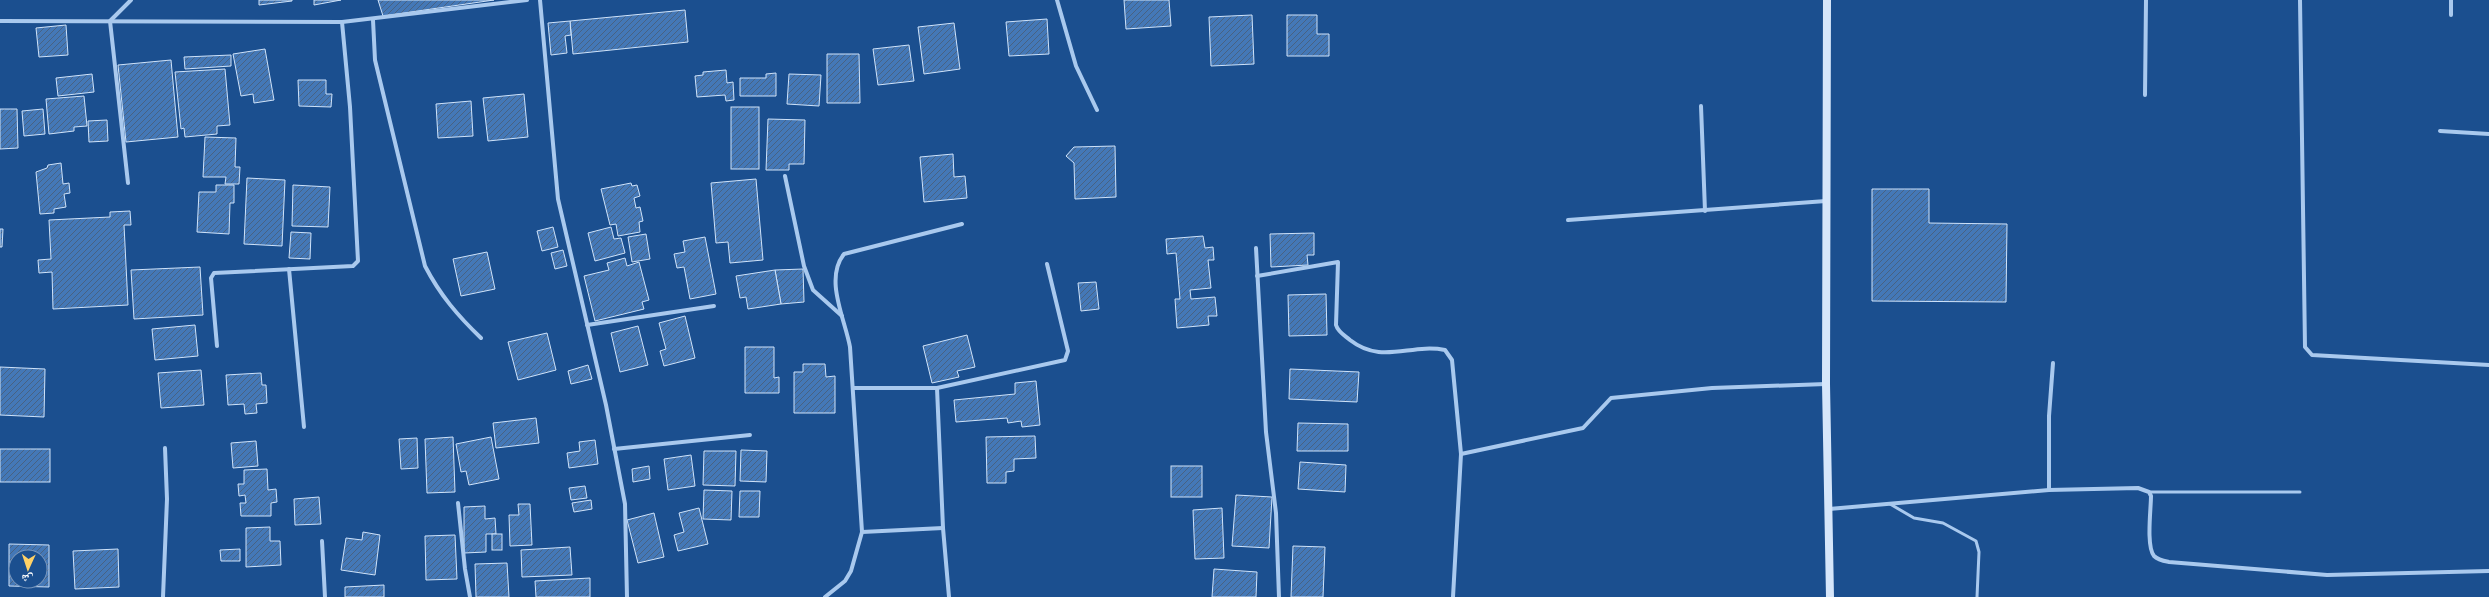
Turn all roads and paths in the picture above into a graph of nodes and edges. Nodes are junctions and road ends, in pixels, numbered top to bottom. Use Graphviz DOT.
graph roads {
  1 [pos="131,0"];
  2 [pos="526,0"];
  3 [pos="540,0"];
  4 [pos="1057,0"];
  5 [pos="1827,0"];
  6 [pos="2146,0"];
  7 [pos="2300,0"];
  8 [pos="2451,0"];
  9 [pos="2451,14"];
  10 [pos="373,20"];
  11 [pos="0,21"];
  12 [pos="110,21"];
  13 [pos="342,22"];
  14 [pos="2145,95"];
  15 [pos="1701,106"];
  16 [pos="1097,110"];
  17 [pos="2440,131"];
  18 [pos="2489,134"];
  19 [pos="785,176"];
  20 [pos="128,183"];
  21 [pos="1826,201"];
  22 [pos="1705,211"];
  23 [pos="1568,220"];
  24 [pos="962,224"];
  25 [pos="1256,248"];
  26 [pos="1047,264"];
  27 [pos="289,269"];
  28 [pos="1257,276"];
  29 [pos="714,306"];
  30 [pos="842,316"];
  31 [pos="587,325"];
  32 [pos="481,338"];
  33 [pos="217,346"];
  34 [pos="2054,363"];
  35 [pos="2489,364"];
  36 [pos="1826,384"];
  37 [pos="853,388"];
  38 [pos="937,388"];
  39 [pos="304,427"];
  40 [pos="750,435"];
  41 [pos="165,448"];
  42 [pos="614,449"];
  43 [pos="1461,454"];
  44 [pos="2049,490"];
  45 [pos="2149,492"];
  46 [pos="2300,492"];
  47 [pos="458,503"];
  48 [pos="1890,504"];
  49 [pos="1829,509"];
  50 [pos="943,528"];
  51 [pos="862,532"];
  52 [pos="322,541"];
  53 [pos="2489,571"];
  54 [pos="163,597"];
  55 [pos="325,597"];
  56 [pos="470,597"];
  57 [pos="627,597"];
  58 [pos="825,597"];
  59 [pos="949,597"];
  60 [pos="1279,597"];
  61 [pos="1453,597"];
  62 [pos="1830,597"];
  63 [pos="1977,597"];
  1 -- 12 [label="street"];
  2 -- 10 [label="street"];
  3 -- 31 [label="street"];
  4 -- 16 [label="street"];
  5 -- 21 [label="street"];
  6 -- 14 [label="street"];
  7 -- 35 [label="street"];
  8 -- 9 [label="street"];
  10 -- 13 [label="street"];
  10 -- 32 [label="street"];
  11 -- 12 [label="street"];
  12 -- 13 [label="street"];
  12 -- 20 [label="street"];
  13 -- 27 [label="street"];
  15 -- 22 [label="street"];
  17 -- 18 [label="street"];
  19 -- 30 [label="street"];
  21 -- 22 [label="street"];
  21 -- 36 [label="street"];
  22 -- 23 [label="street"];
  24 -- 30 [label="street"];
  25 -- 28 [label="street"];
  26 -- 38 [label="street"];
  27 -- 33 [label="street"];
  27 -- 39 [label="street"];
  28 -- 43 [label="street"];
  28 -- 60 [label="street"];
  29 -- 31 [label="street"];
  30 -- 37 [label="street"];
  31 -- 42 [label="street"];
  34 -- 44 [label="street"];
  36 -- 43 [label="street"];
  36 -- 49 [label="street"];
  37 -- 38 [label="street"];
  37 -- 51 [label="street"];
  38 -- 50 [label="street"];
  40 -- 42 [label="street"];
  41 -- 54 [label="street"];
  42 -- 57 [label="street"];
  43 -- 61 [label="street"];
  44 -- 45 [label="street"];
  44 -- 48 [label="street"];
  45 -- 46 [label="lane"];
  45 -- 53 [label="street"];
  47 -- 56 [label="street"];
  48 -- 49 [label="street"];
  48 -- 63 [label="lane"];
  49 -- 62 [label="street"];
  50 -- 51 [label="street"];
  50 -- 59 [label="street"];
  51 -- 58 [label="street"];
  52 -- 55 [label="street"];
}
